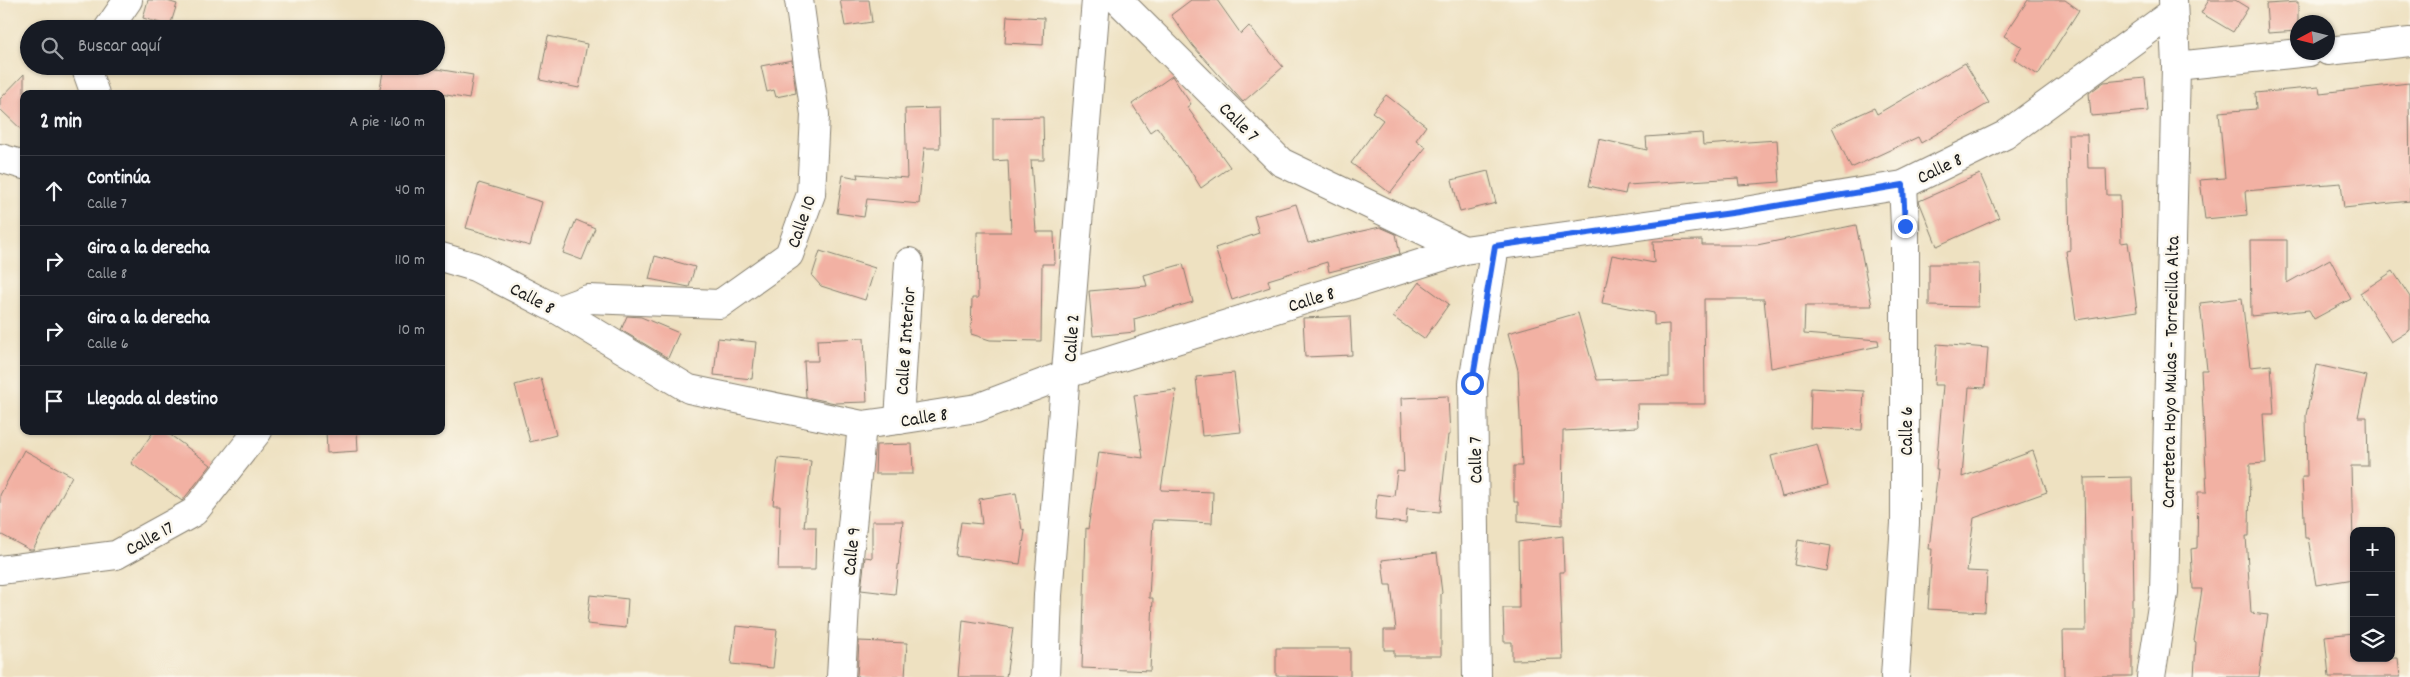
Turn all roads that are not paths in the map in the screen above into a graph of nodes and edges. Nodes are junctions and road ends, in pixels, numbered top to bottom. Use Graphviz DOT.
graph roads {
  1 [pos="128,0"];
  2 [pos="799,0"];
  3 [pos="1096,0"];
  4 [pos="1118,0"];
  5 [pos="2173,6"];
  6 [pos="114,20"];
  7 [pos="2410,42"];
  8 [pos="2335,50"];
  9 [pos="2290,54"];
  10 [pos="2176,66"];
  11 [pos="88,75"];
  12 [pos="93,90"];
  13 [pos="0,158"];
  14 [pos="20,164"];
  15 [pos="1903,185"];
  16 [pos="1495,246"];
  17 [pos="1464,250"];
  18 [pos="445,258"];
  19 [pos="909,262"];
  20 [pos="558,310"];
  21 [pos="1067,374"];
  22 [pos="899,420"];
  23 [pos="862,425"];
  24 [pos="255,435"];
  25 [pos="0,570"];
  26 [pos="841,677"];
  27 [pos="1045,677"];
  28 [pos="1477,677"];
  29 [pos="1895,677"];
  30 [pos="2151,677"];
  1 -- 6 [label="street"];
  2 -- 20 [label="street, Calle 10"];
  3 -- 21 [label="street, Calle 2"];
  4 -- 17 [label="street, Calle 7"];
  5 -- 10 [label="street, Carretera Hoyo Mulas - Torrecilla Alta"];
  5 -- 15 [label="street, Calle 8"];
  7 -- 8 [label="street"];
  9 -- 10 [label="street"];
  10 -- 30 [label="street, Carretera Hoyo Mulas - Torrecilla Alta"];
  11 -- 12 [label="street"];
  13 -- 14 [label="street"];
  15 -- 16 [label="street, Calle 8"];
  15 -- 29 [label="street, Calle 6"];
  16 -- 17 [label="street, Calle 8"];
  16 -- 28 [label="street, Calle 7"];
  17 -- 21 [label="street, Calle 8"];
  18 -- 20 [label="street, Calle 8"];
  19 -- 22 [label="street, Calle 8 Interior"];
  20 -- 23 [label="street, Calle 8"];
  21 -- 22 [label="street, Calle 8"];
  21 -- 27 [label="street, Calle 2"];
  22 -- 23 [label="street, Calle 8"];
  23 -- 26 [label="street, Calle 9"];
  24 -- 25 [label="street, Calle 17"];
}
